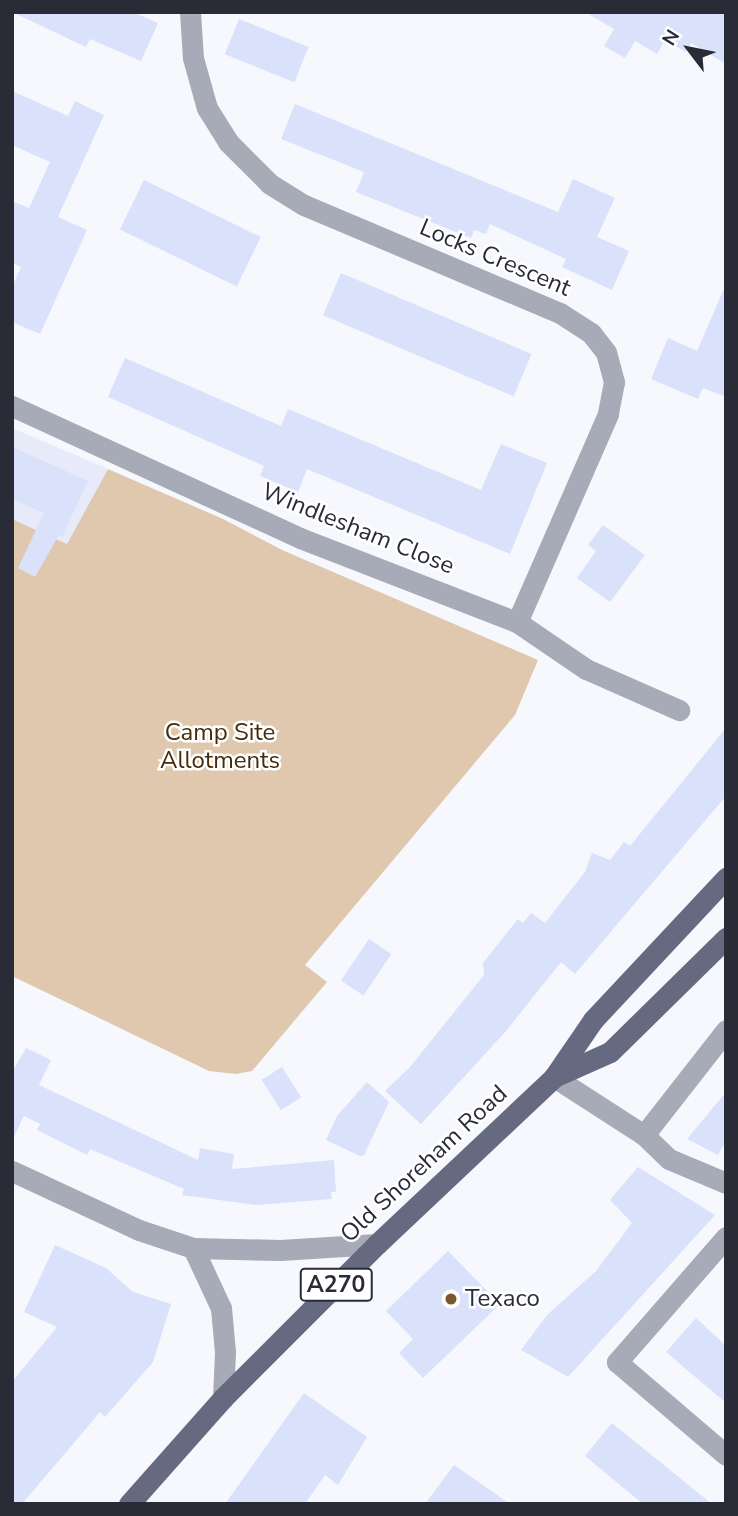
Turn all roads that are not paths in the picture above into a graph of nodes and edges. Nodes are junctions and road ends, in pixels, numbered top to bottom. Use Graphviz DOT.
graph roads {
  1 [pos="190,12"];
  2 [pos="12,406"];
  3 [pos="517,622"];
  4 [pos="679,710"];
  5 [pos="726,878"];
  6 [pos="726,938"];
  7 [pos="726,1030"];
  8 [pos="554,1077"];
  9 [pos="644,1135"];
  10 [pos="12,1171"];
  11 [pos="726,1183"];
  12 [pos="726,1237"];
  13 [pos="377,1244"];
  14 [pos="194,1248"];
  15 [pos="223,1398"];
  16 [pos="726,1455"];
  17 [pos="129,1504"];
  1 -- 3 [label="street, Locks Crescent"];
  2 -- 3 [label="street, Windlesham Close"];
  3 -- 4 [label="street, Windlesham Close"];
  5 -- 8 [label="main road, Old Shoreham Road / A270"];
  6 -- 8 [label="main road, Old Shoreham Road / A270"];
  7 -- 9 [label="street"];
  8 -- 9 [label="street"];
  8 -- 13 [label="main road, Old Shoreham Road / A270"];
  9 -- 11 [label="street"];
  10 -- 14 [label="street"];
  12 -- 16 [label="street"];
  13 -- 14 [label="street"];
  13 -- 15 [label="main road, Old Shoreham Road / A270"];
  14 -- 15 [label="street"];
  15 -- 17 [label="main road, Old Shoreham Road / A270"];
}
